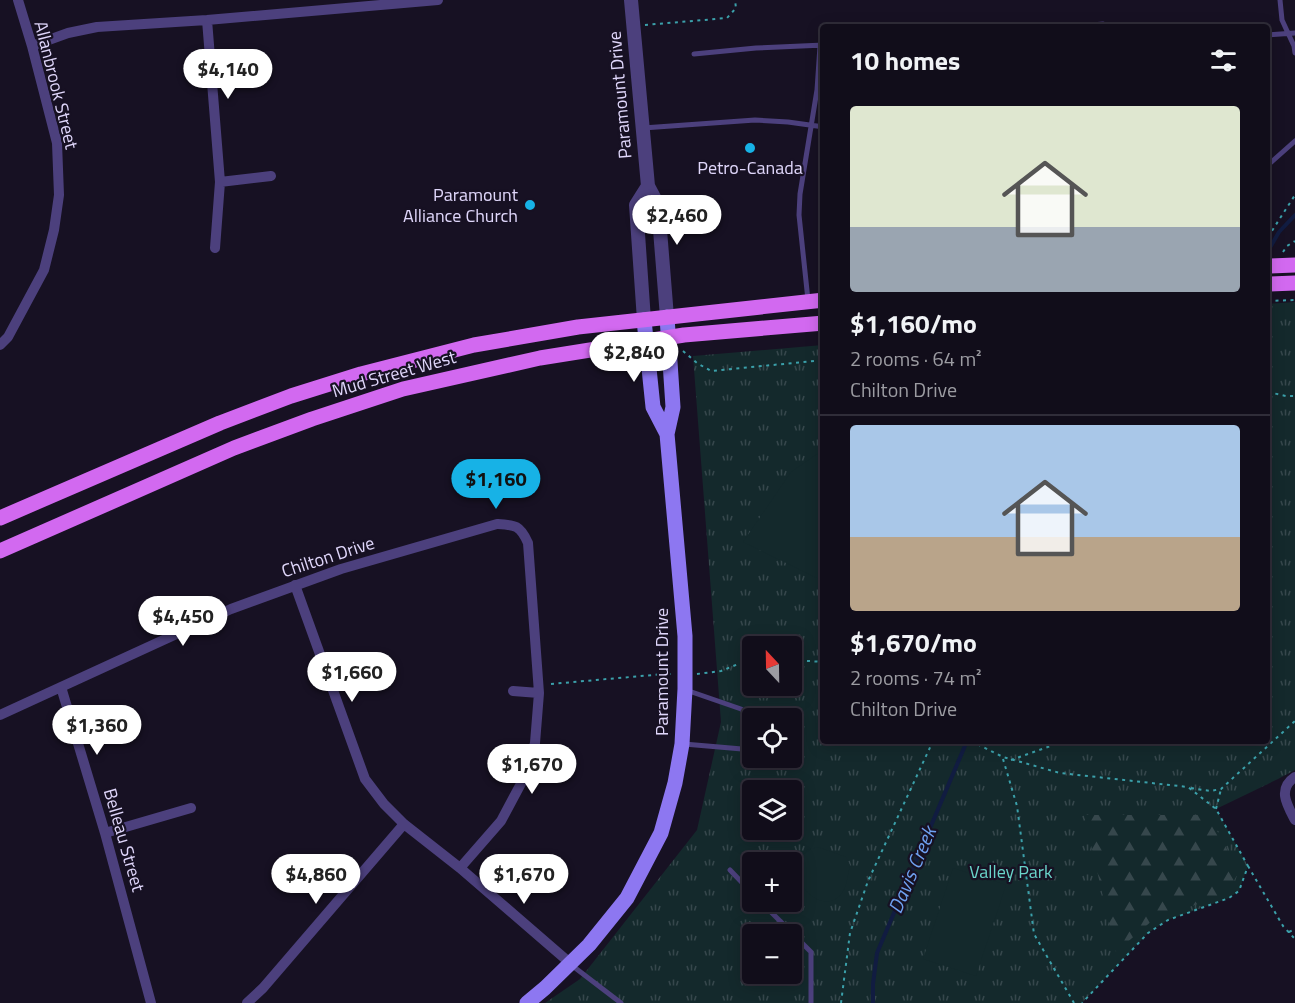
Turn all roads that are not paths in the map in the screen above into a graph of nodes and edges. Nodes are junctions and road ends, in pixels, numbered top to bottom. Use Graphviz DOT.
graph roads {
  1 [pos="18,0"];
  2 [pos="438,0"];
  3 [pos="631,0"];
  4 [pos="1280,0"];
  5 [pos="393,2"];
  6 [pos="207,21"];
  7 [pos="1292,33"];
  8 [pos="1270,35"];
  9 [pos="32,46"];
  10 [pos="820,46"];
  11 [pos="1295,53"];
  12 [pos="694,54"];
  13 [pos="820,64"];
  14 [pos="811,125"];
  15 [pos="820,126"];
  16 [pos="643,128"];
  17 [pos="1295,141"];
  18 [pos="1270,163"];
  19 [pos="271,176"];
  20 [pos="220,182"];
  21 [pos="648,186"];
  22 [pos="215,248"];
  23 [pos="1295,265"];
  24 [pos="1270,266"];
  25 [pos="1295,283"];
  26 [pos="1270,284"];
  27 [pos="816,301"];
  28 [pos="668,317"];
  29 [pos="644,320"];
  30 [pos="820,323"];
  31 [pos="668,338"];
  32 [pos="646,342"];
  33 [pos="0,345"];
  34 [pos="667,434"];
  35 [pos="0,518"];
  36 [pos="0,551"];
  37 [pos="295,585"];
  38 [pos="685,682"];
  39 [pos="61,687"];
  40 [pos="539,689"];
  41 [pos="513,691"];
  42 [pos="0,714"];
  43 [pos="682,744"];
  44 [pos="1295,777"];
  45 [pos="191,808"];
  46 [pos="1295,820"];
  47 [pos="404,824"];
  48 [pos="105,833"];
  49 [pos="460,868"];
  50 [pos="730,870"];
  51 [pos="742,883"];
  52 [pos="771,912"];
  53 [pos="570,963"];
  54 [pos="151,1003"];
  55 [pos="248,1003"];
  56 [pos="526,1003"];
  57 [pos="621,1003"];
  58 [pos="811,1003"];
  1 -- 9 [label="street, Allanbrook Street"];
  2 -- 5 [label="street"];
  3 -- 16 [label="street, Paramount Drive"];
  4 -- 7 [label="lane"];
  5 -- 6 [label="street"];
  6 -- 9 [label="street"];
  6 -- 20 [label="street"];
  7 -- 8 [label="lane"];
  7 -- 11 [label="lane"];
  9 -- 33 [label="street, Allanbrook Street"];
  10 -- 12 [label="lane"];
  13 -- 14 [label="lane"];
  14 -- 15 [label="lane"];
  14 -- 16 [label="lane"];
  14 -- 27 [label="lane"];
  16 -- 21 [label="street, Paramount Drive"];
  17 -- 18 [label="lane"];
  19 -- 20 [label="street"];
  20 -- 22 [label="street"];
  21 -- 28 [label="street, Paramount Drive"];
  21 -- 29 [label="street, Paramount Drive"];
  23 -- 24 [label="main road, bridge"];
  25 -- 26 [label="main road"];
  27 -- 28 [label="main road, Mud Street West"];
  28 -- 29 [label="main road, Mud Street West"];
  28 -- 31 [label="main road, Paramount Drive"];
  29 -- 32 [label="main road, Paramount Drive"];
  29 -- 35 [label="main road, Mud Street West"];
  30 -- 31 [label="main road, Mud Street West"];
  31 -- 32 [label="main road, Mud Street West"];
  31 -- 34 [label="main road, Paramount Drive"];
  32 -- 34 [label="main road, Paramount Drive"];
  32 -- 36 [label="main road, Mud Street West"];
  34 -- 38 [label="main road, Paramount Drive"];
  37 -- 39 [label="street, Chilton Drive"];
  37 -- 40 [label="street, Chilton Drive"];
  37 -- 47 [label="street"];
  38 -- 43 [label="main road, Paramount Drive"];
  38 -- 43 [label="lane"];
  39 -- 42 [label="street, Chilton Drive"];
  39 -- 48 [label="street, Belleau Street"];
  40 -- 41 [label="street"];
  40 -- 49 [label="street, Chilton Drive"];
  43 -- 53 [label="main road, Paramount Drive"];
  44 -- 46 [label="street"];
  45 -- 48 [label="street"];
  47 -- 49 [label="street"];
  47 -- 55 [label="street"];
  48 -- 54 [label="street, Belleau Street"];
  49 -- 53 [label="street"];
  50 -- 51 [label="lane"];
  52 -- 58 [label="lane"];
  53 -- 56 [label="main road, Paramount Drive"];
  53 -- 57 [label="lane"];
}
